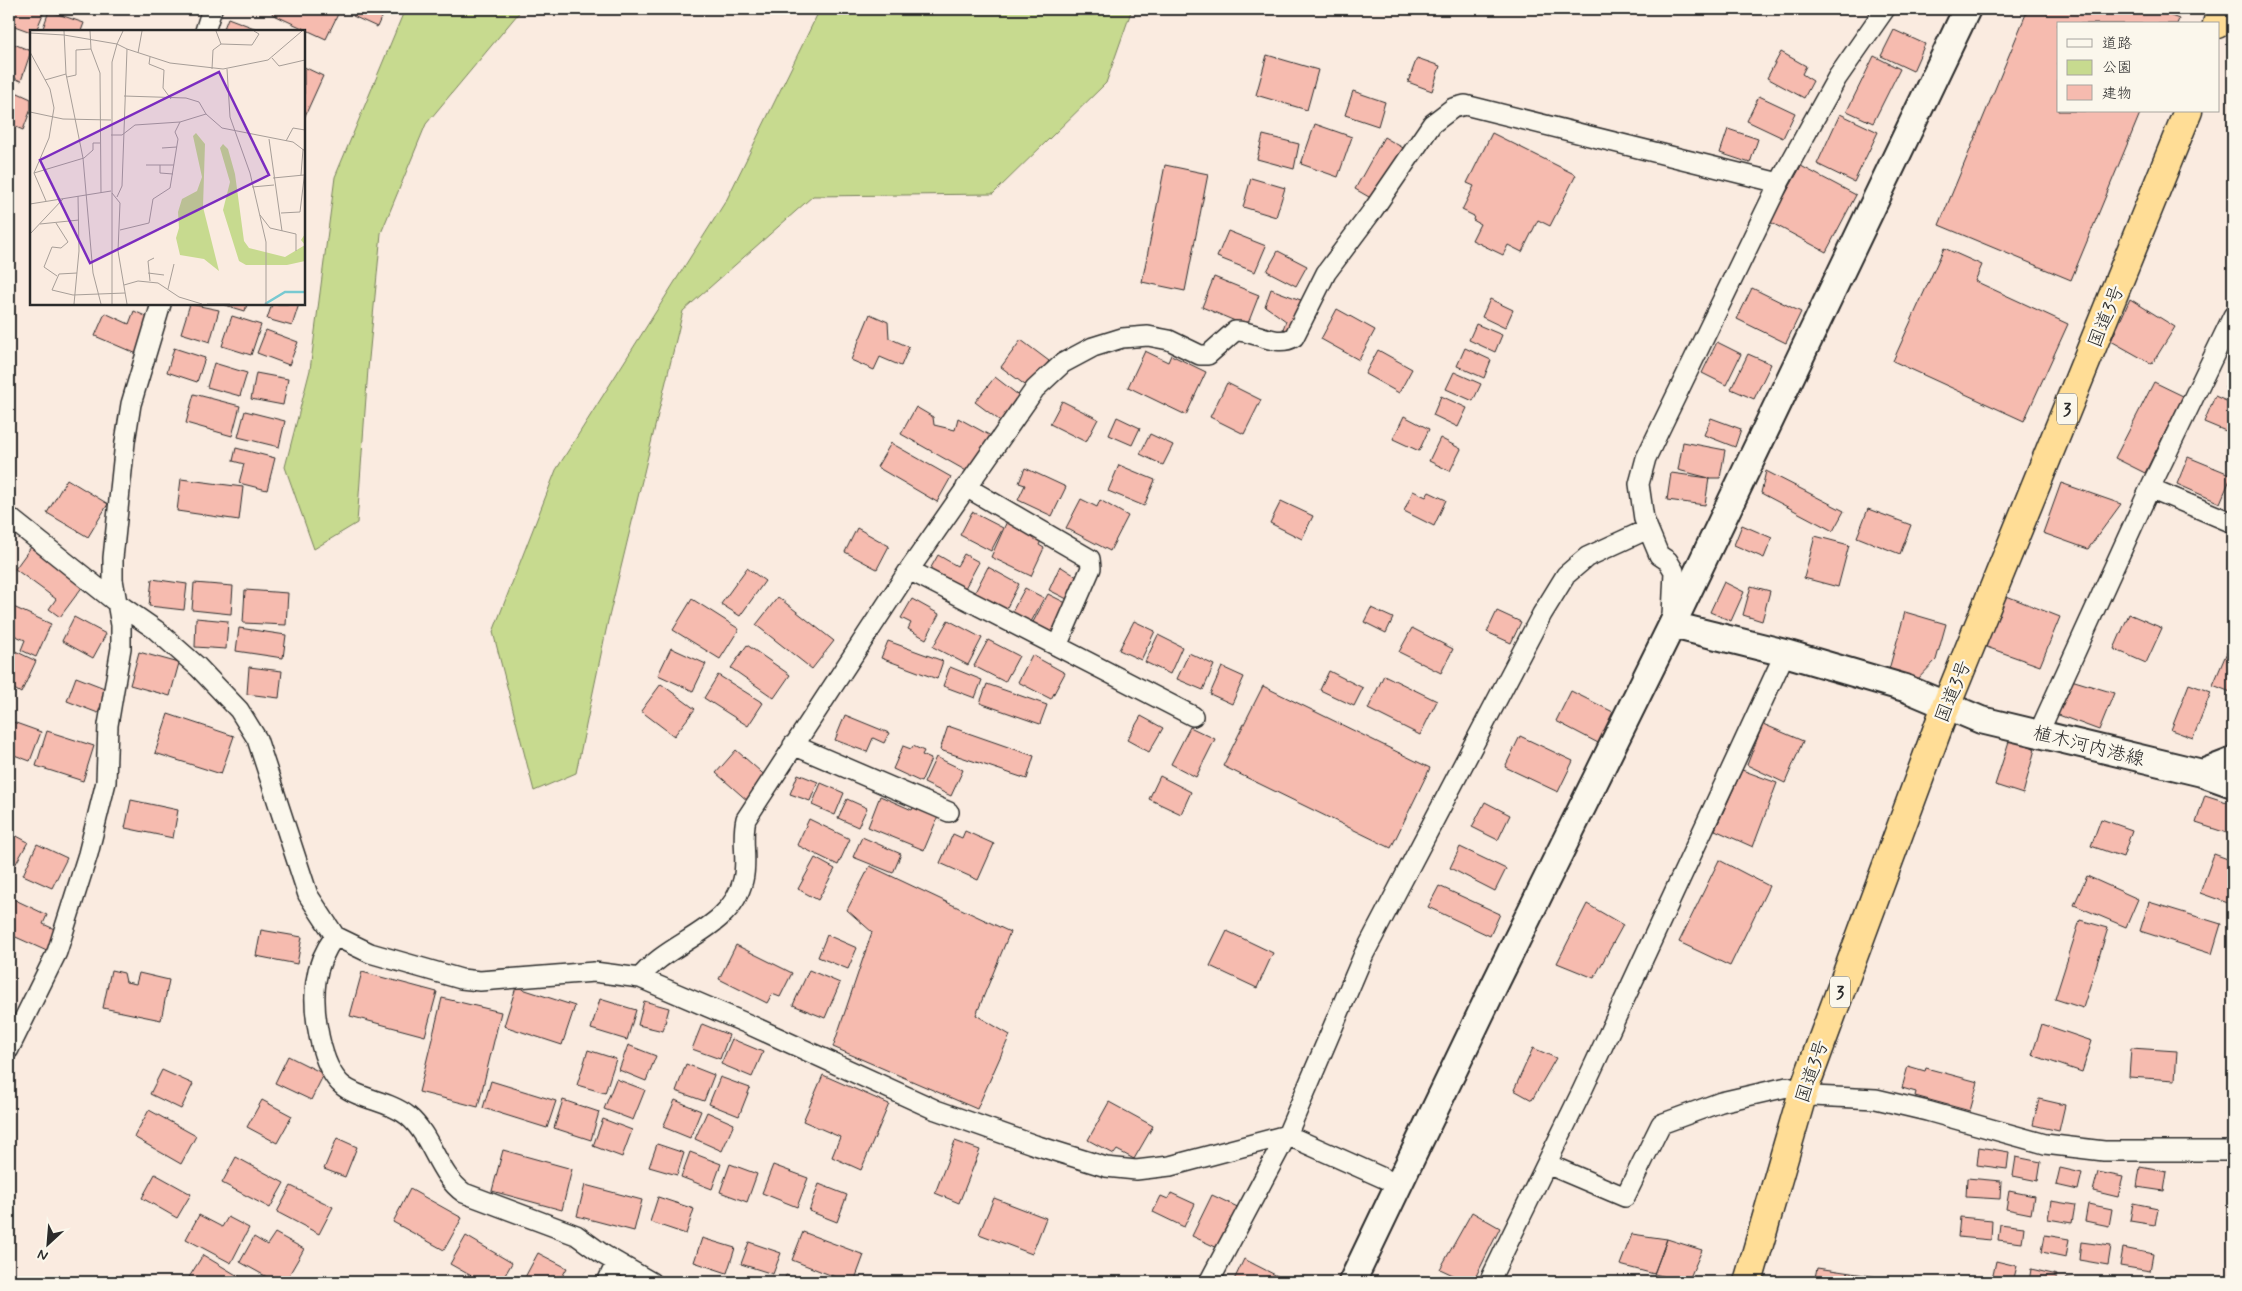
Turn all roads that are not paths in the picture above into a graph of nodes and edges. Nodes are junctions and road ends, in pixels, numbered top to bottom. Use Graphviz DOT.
graph roads {
  1 [pos="212,9"];
  2 [pos="1885,9"];
  3 [pos="1967,9"];
  4 [pos="2222,9"];
  5 [pos="2218,22"];
  6 [pos="205,30"];
  7 [pos="2188,112"];
  8 [pos="1779,183"];
  9 [pos="162,305"];
  10 [pos="2233,316"];
  11 [pos="966,487"];
  12 [pos="2150,488"];
  13 [pos="9,517"];
  14 [pos="2233,523"];
  15 [pos="1648,530"];
  16 [pos="909,570"];
  17 [pos="117,603"];
  18 [pos="1672,625"];
  19 [pos="1057,646"];
  20 [pos="1785,653"];
  21 [pos="1946,706"];
  22 [pos="1193,716"];
  23 [pos="2039,732"];
  24 [pos="793,745"];
  25 [pos="2233,761"];
  26 [pos="2202,773"];
  27 [pos="2233,784"];
  28 [pos="949,812"];
  29 [pos="335,936"];
  30 [pos="640,978"];
  31 [pos="9,1048"];
  32 [pos="1803,1092"];
  33 [pos="1287,1135"];
  34 [pos="2233,1151"];
  35 [pos="1547,1164"];
  36 [pos="1399,1185"];
  37 [pos="616,1263"];
  38 [pos="607,1282"];
  39 [pos="651,1282"];
  40 [pos="1210,1282"];
  41 [pos="1352,1282"];
  42 [pos="1489,1282"];
  43 [pos="1748,1282"];
  1 -- 6 [label="street"];
  2 -- 8 [label="street"];
  3 -- 18 [label="street"];
  4 -- 5 [label="highway"];
  7 -- 21 [label="highway, 国道3号 / 3"];
  8 -- 11 [label="street"];
  8 -- 15 [label="street"];
  9 -- 17 [label="street"];
  10 -- 12 [label="street"];
  11 -- 16 [label="street"];
  11 -- 19 [label="street"];
  12 -- 14 [label="street"];
  12 -- 23 [label="street"];
  13 -- 17 [label="street"];
  15 -- 18 [label="street"];
  15 -- 33 [label="street"];
  16 -- 19 [label="street"];
  16 -- 24 [label="street"];
  17 -- 29 [label="street"];
  17 -- 31 [label="street"];
  18 -- 20 [label="street, 植木河内港線"];
  18 -- 36 [label="street"];
  19 -- 22 [label="street"];
  20 -- 21 [label="street, 植木河内港線"];
  20 -- 35 [label="street"];
  21 -- 23 [label="street, 植木河内港線"];
  21 -- 32 [label="highway, 国道3号 / 3"];
  23 -- 26 [label="street, 植木河内港線"];
  24 -- 28 [label="street"];
  24 -- 30 [label="street"];
  25 -- 26 [label="street"];
  26 -- 27 [label="street, 植木河内港線"];
  29 -- 30 [label="street"];
  29 -- 37 [label="street"];
  30 -- 33 [label="street"];
  32 -- 34 [label="street"];
  32 -- 35 [label="street"];
  32 -- 43 [label="highway, 国道3号 / 3"];
  33 -- 36 [label="street"];
  33 -- 40 [label="street"];
  35 -- 42 [label="street"];
  36 -- 41 [label="street"];
  37 -- 38 [label="street"];
  37 -- 39 [label="street"];
}
